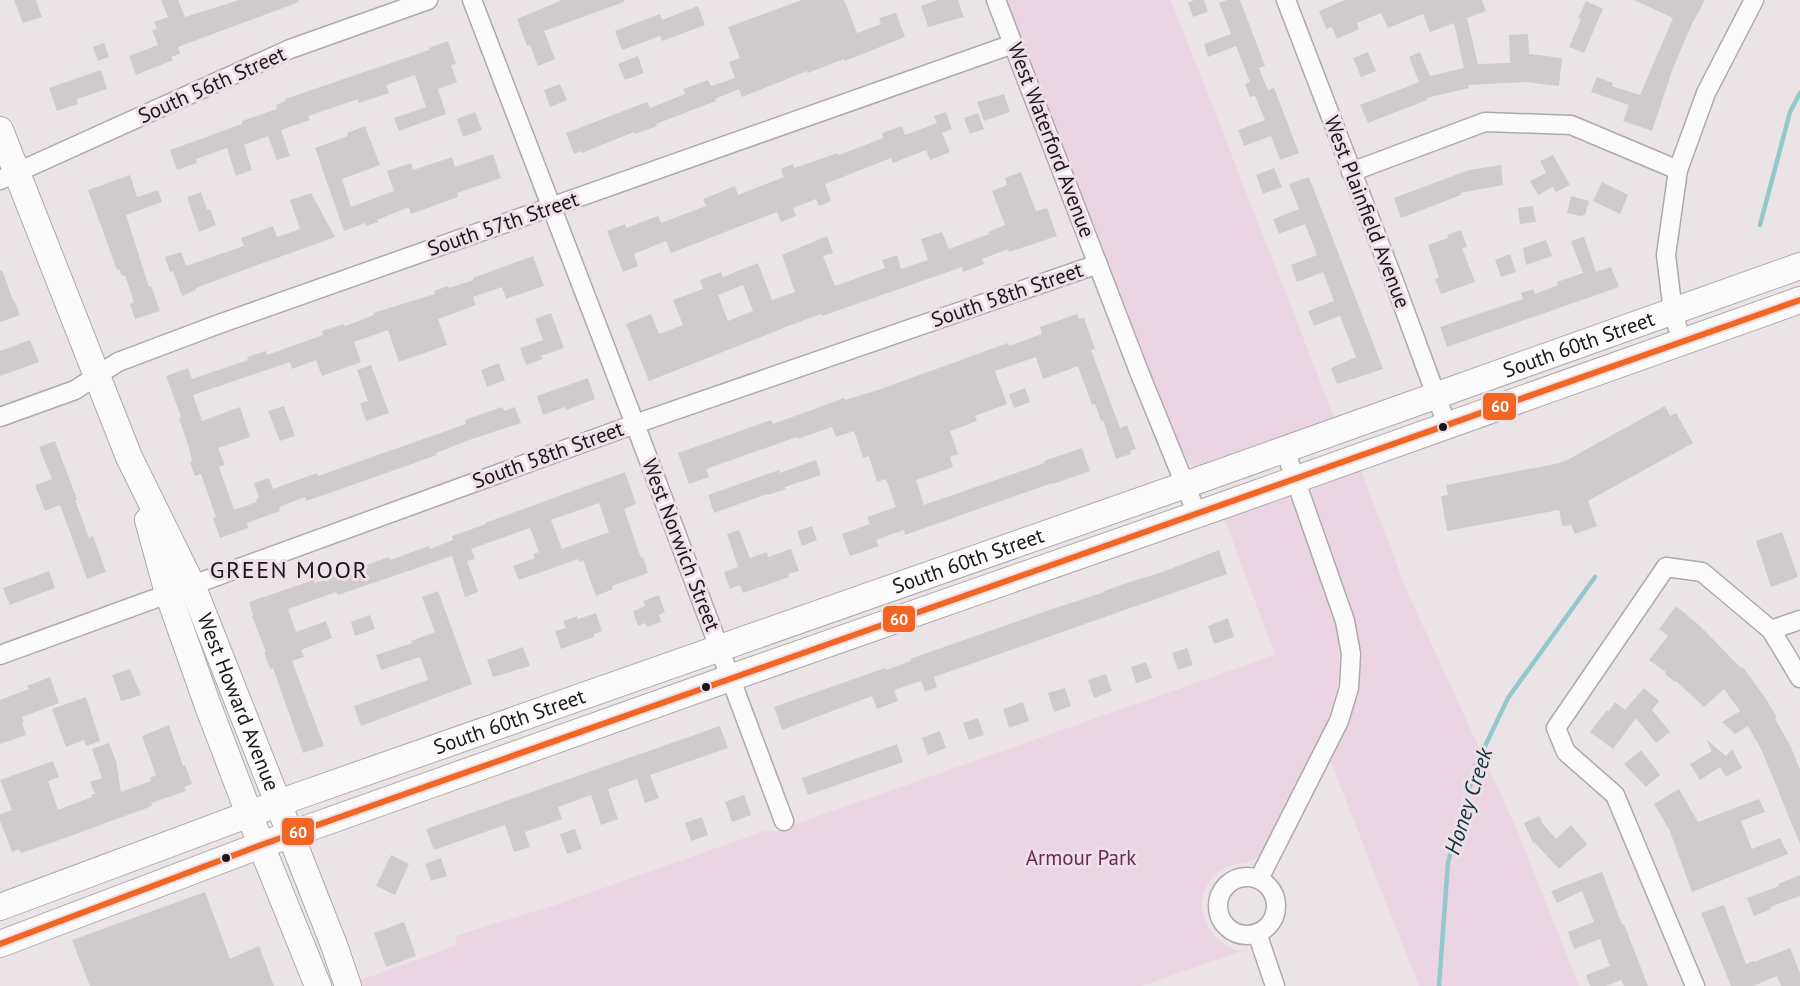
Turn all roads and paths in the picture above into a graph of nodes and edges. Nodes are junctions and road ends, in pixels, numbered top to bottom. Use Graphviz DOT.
graph roads {
  1 [pos="428,0"];
  2 [pos="472,0"];
  3 [pos="996,0"];
  4 [pos="1286,0"];
  5 [pos="1754,0"];
  6 [pos="1013,44"];
  7 [pos="0,130"];
  8 [pos="1678,170"];
  9 [pos="1351,172"];
  10 [pos="8,177"];
  11 [pos="552,206"];
  12 [pos="1098,264"];
  13 [pos="1800,266"];
  14 [pos="1800,300"];
  15 [pos="1673,312"];
  16 [pos="1682,343"];
  17 [pos="97,375"];
  18 [pos="1437,396"];
  19 [pos="0,417"];
  20 [pos="635,424"];
  21 [pos="1448,425"];
  22 [pos="1285,450"];
  23 [pos="1296,478"];
  24 [pos="1185,485"];
  25 [pos="1197,514"];
  26 [pos="180,589"];
  27 [pos="1800,620"];
  28 [pos="1771,630"];
  29 [pos="720,647"];
  30 [pos="0,655"];
  31 [pos="730,678"];
  32 [pos="1800,678"];
  33 [pos="505,722"];
  34 [pos="389,800"];
  35 [pos="278,803"];
  36 [pos="249,813"];
  37 [pos="784,821"];
  38 [pos="291,835"];
  39 [pos="261,845"];
  40 [pos="1259,879"];
  41 [pos="42,891"];
  42 [pos="0,907"];
  43 [pos="54,924"];
  44 [pos="1257,933"];
  45 [pos="0,944"];
  46 [pos="318,986"];
  47 [pos="348,986"];
  48 [pos="1275,986"];
  49 [pos="1695,986"];
  1 -- 10 [label="street, South 56th Street"];
  2 -- 11 [label="street, West Norwich Street"];
  3 -- 6 [label="street, West Waterford Avenue"];
  4 -- 9 [label="street, West Plainfield Avenue"];
  5 -- 8 [label="street"];
  6 -- 11 [label="street, South 57th Street"];
  6 -- 12 [label="street, West Waterford Avenue"];
  7 -- 10 [label="main road, West Howard Avenue"];
  8 -- 9 [label="street"];
  8 -- 15 [label="street"];
  9 -- 18 [label="street, West Plainfield Avenue"];
  10 -- 17 [label="main road, West Howard Avenue"];
  11 -- 17 [label="street, South 57th Street"];
  11 -- 20 [label="street, West Norwich Street"];
  12 -- 20 [label="street, South 58th Street"];
  12 -- 24 [label="street, West Waterford Avenue"];
  13 -- 15 [label="main road, South 60th Street"];
  14 -- 16 [label="main road, South 60th Street"];
  15 -- 16 [label="street"];
  15 -- 18 [label="main road, South 60th Street"];
  16 -- 21 [label="main road, South 60th Street"];
  17 -- 19 [label="street, South 57th Street"];
  17 -- 26 [label="main road, West Howard Avenue"];
  18 -- 21 [label="street, West Plainfield Avenue"];
  18 -- 22 [label="main road, South 60th Street"];
  20 -- 26 [label="street, South 58th Street"];
  20 -- 29 [label="street, West Norwich Street"];
  21 -- 23 [label="main road, South 60th Street"];
  22 -- 23 [label="street"];
  22 -- 24 [label="main road, South 60th Street"];
  23 -- 25 [label="main road, South 60th Street"];
  23 -- 40 [label="street"];
  24 -- 25 [label="street, West Waterford Avenue"];
  24 -- 29 [label="main road, South 60th Street"];
  25 -- 31 [label="main road, South 60th Street"];
  26 -- 30 [label="street, South 58th Street"];
  26 -- 35 [label="main road, West Howard Avenue"];
  26 -- 36 [label="main road, West Howard Avenue"];
  27 -- 28 [label="street"];
  28 -- 32 [label="street"];
  28 -- 49 [label="street"];
  29 -- 31 [label="street, West Norwich Street"];
  29 -- 33 [label="main road, South 60th Street"];
  31 -- 34 [label="main road, South 60th Street"];
  31 -- 37 [label="street, West Norwich Street"];
  33 -- 34 [label="main road"];
  33 -- 35 [label="main road, South 60th Street"];
  34 -- 38 [label="main road, South 60th Street"];
  35 -- 36 [label="main road, South 60th Street"];
  35 -- 38 [label="main road, West Howard Avenue"];
  36 -- 39 [label="main road, West Howard Avenue"];
  36 -- 41 [label="main road, South 60th Street"];
  38 -- 39 [label="main road, South 60th Street"];
  38 -- 47 [label="main road, West Howard Avenue"];
  39 -- 43 [label="main road, South 60th Street"];
  39 -- 46 [label="main road, West Howard Avenue"];
  40 -- 44 [label="street"];
  40 -- 44 [label="street"];
  41 -- 42 [label="main road, South 60th Street"];
  41 -- 43 [label="main road"];
  43 -- 45 [label="main road, South 60th Street"];
  44 -- 48 [label="street"];
}
